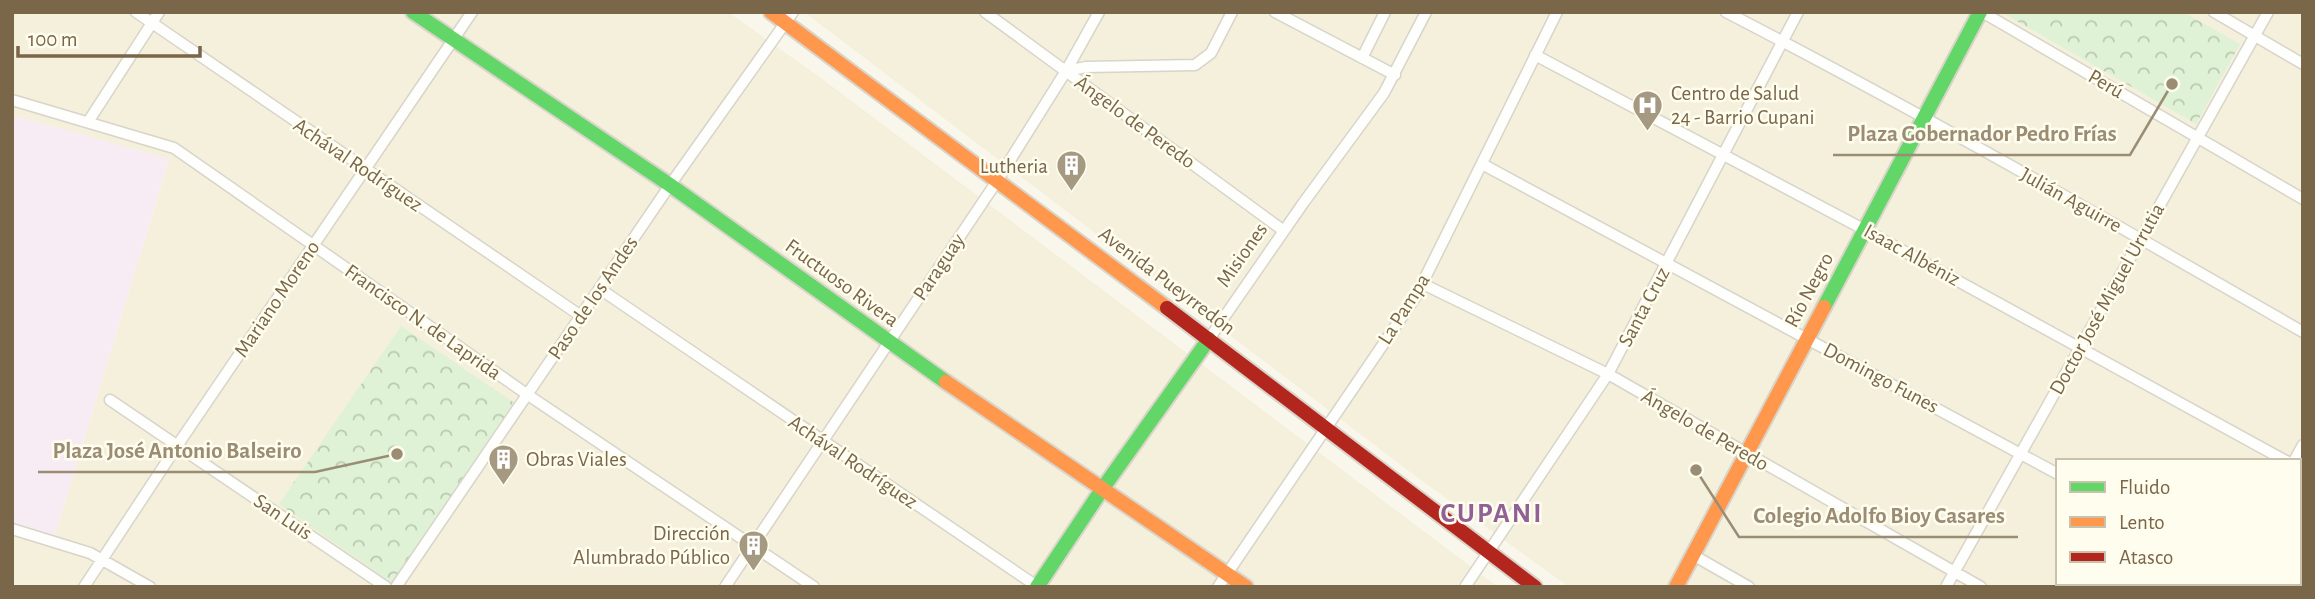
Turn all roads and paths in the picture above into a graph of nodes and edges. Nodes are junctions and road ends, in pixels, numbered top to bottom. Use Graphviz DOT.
graph roads {
  1 [pos="136,12"];
  2 [pos="159,12"];
  3 [pos="413,12"];
  4 [pos="472,12"];
  5 [pos="771,12"];
  6 [pos="985,12"];
  7 [pos="1099,12"];
  8 [pos="1232,12"];
  9 [pos="1275,12"];
  10 [pos="1385,12"];
  11 [pos="1426,12"];
  12 [pos="1557,12"];
  13 [pos="1726,12"];
  14 [pos="1798,12"];
  15 [pos="1981,12"];
  16 [pos="2214,12"];
  17 [pos="2268,12"];
  18 [pos="790,18"];
  19 [pos="152,23"];
  20 [pos="2255,36"];
  21 [pos="454,39"];
  22 [pos="1784,42"];
  23 [pos="1535,55"];
  24 [pos="1362,58"];
  25 [pos="2303,64"];
  26 [pos="1066,71"];
  27 [pos="1395,75"];
  28 [pos="12,100"];
  29 [pos="1924,118"];
  30 [pos="88,122"];
  31 [pos="2198,138"];
  32 [pos="1725,155"];
  33 [pos="1482,164"];
  34 [pos="365,170"];
  35 [pos="998,181"];
  36 [pos="670,186"];
  37 [pos="2303,199"];
  38 [pos="1865,229"];
  39 [pos="1284,231"];
  40 [pos="2141,239"];
  41 [pos="313,246"];
  42 [pos="1668,262"];
  43 [pos="1423,284"];
  44 [pos="600,289"];
  45 [pos="581,316"];
  46 [pos="2303,332"];
  47 [pos="1808,338"];
  48 [pos="1209,339"];
  49 [pos="888,341"];
  50 [pos="2081,348"];
  51 [pos="1608,374"];
  52 [pos="528,395"];
  53 [pos="110,400"];
  54 [pos="1325,429"];
  55 [pos="822,441"];
  56 [pos="177,446"];
  57 [pos="2020,453"];
  58 [pos="1746,454"];
  59 [pos="2282,459"];
  60 [pos="2056,473"];
  61 [pos="1103,488"];
  62 [pos="12,528"];
  63 [pos="753,545"];
  64 [pos="1489,552"];
  65 [pos="1693,555"];
  66 [pos="103,558"];
  67 [pos="1955,572"];
  68 [pos="1227,574"];
  69 [pos="84,587"];
  70 [pos="150,587"];
  71 [pos="386,587"];
  72 [pos="396,587"];
  73 [pos="725,587"];
  74 [pos="814,587"];
  75 [pos="1037,587"];
  76 [pos="1218,587"];
  77 [pos="1247,587"];
  78 [pos="1465,587"];
  79 [pos="1535,587"];
  80 [pos="1676,587"];
  81 [pos="1749,587"];
  82 [pos="1946,587"];
  83 [pos="1981,587"];
  1 -- 19 [label="street, Achával Rodríguez"];
  2 -- 19 [label="street"];
  3 -- 21 [label="street, Fructuoso Rivera"];
  4 -- 21 [label="street, Mariano Moreno"];
  5 -- 18 [label="street, Avenida Pueyrredón"];
  6 -- 26 [label="street, Ángelo de Peredo"];
  7 -- 26 [label="street, Paraguay"];
  8 -- 26 [label="street"];
  9 -- 24 [label="street"];
  10 -- 24 [label="street"];
  11 -- 27 [label="street, Misiones"];
  12 -- 23 [label="street, La Pampa"];
  13 -- 22 [label="street, Julián Aguirre"];
  14 -- 22 [label="street, Santa Cruz"];
  15 -- 29 [label="street, Río Negro"];
  15 -- 31 [label="street, Perú"];
  16 -- 20 [label="street"];
  17 -- 20 [label="street, Doctor José Miguel Urrutia"];
  18 -- 35 [label="street, Avenida Pueyrredón"];
  18 -- 36 [label="street, Paso de los Andes"];
  19 -- 30 [label="street"];
  19 -- 34 [label="street, Achával Rodríguez"];
  20 -- 25 [label="street"];
  20 -- 31 [label="street, Doctor José Miguel Urrutia"];
  21 -- 34 [label="street, Mariano Moreno"];
  21 -- 36 [label="street, Fructuoso Rivera"];
  22 -- 29 [label="street, Julián Aguirre"];
  22 -- 32 [label="street, Santa Cruz"];
  23 -- 32 [label="street, Isaac Albéniz"];
  23 -- 33 [label="street, La Pampa"];
  24 -- 27 [label="street"];
  26 -- 35 [label="street, Paraguay"];
  26 -- 39 [label="street, Ángelo de Peredo"];
  27 -- 39 [label="street, Misiones"];
  28 -- 30 [label="street, Francisco N. de Laprida"];
  29 -- 38 [label="street, Río Negro"];
  29 -- 40 [label="street, Julián Aguirre"];
  30 -- 41 [label="street, Francisco N. de Laprida"];
  31 -- 37 [label="street, Perú"];
  31 -- 40 [label="street, Doctor José Miguel Urrutia"];
  32 -- 38 [label="street, Isaac Albéniz"];
  32 -- 42 [label="street, Santa Cruz"];
  33 -- 42 [label="street, Domingo Funes"];
  33 -- 43 [label="street, La Pampa"];
  34 -- 41 [label="street, Mariano Moreno"];
  34 -- 45 [label="street, Achával Rodríguez"];
  35 -- 48 [label="street, Avenida Pueyrredón"];
  35 -- 49 [label="street, Paraguay"];
  36 -- 44 [label="street, Paso de los Andes"];
  36 -- 49 [label="street, Fructuoso Rivera"];
  38 -- 47 [label="street, Río Negro"];
  38 -- 50 [label="street, Isaac Albéniz"];
  39 -- 48 [label="street, Misiones"];
  40 -- 46 [label="street, Julián Aguirre"];
  40 -- 50 [label="street, Doctor José Miguel Urrutia"];
  41 -- 52 [label="street, Francisco N. de Laprida"];
  41 -- 56 [label="street, Mariano Moreno"];
  42 -- 47 [label="street, Domingo Funes"];
  42 -- 51 [label="street, Santa Cruz"];
  43 -- 51 [label="street, Ángelo de Peredo"];
  43 -- 54 [label="street, La Pampa"];
  44 -- 45 [label="street, Paso de los Andes"];
  44 -- 55 [label="street, Achával Rodríguez"];
  45 -- 52 [label="street, Paso de los Andes"];
  47 -- 57 [label="street, Domingo Funes"];
  47 -- 58 [label="street, Río Negro"];
  48 -- 54 [label="street, Avenida Pueyrredón"];
  48 -- 61 [label="street, Misiones"];
  49 -- 55 [label="street, Paraguay"];
  49 -- 61 [label="street, Fructuoso Rivera"];
  50 -- 57 [label="street, Doctor José Miguel Urrutia"];
  50 -- 59 [label="street, Isaac Albéniz"];
  51 -- 58 [label="street, Ángelo de Peredo"];
  51 -- 64 [label="street, Santa Cruz"];
  52 -- 63 [label="street, Francisco N. de Laprida"];
  52 -- 72 [label="street, Paso de los Andes"];
  53 -- 56 [label="street, San Luis"];
  54 -- 64 [label="street, Avenida Pueyrredón"];
  54 -- 68 [label="street, La Pampa"];
  55 -- 63 [label="street, Paraguay"];
  55 -- 75 [label="street, Achával Rodríguez"];
  56 -- 66 [label="street, Mariano Moreno"];
  56 -- 71 [label="street, San Luis"];
  57 -- 60 [label="street, Domingo Funes"];
  57 -- 67 [label="street, Doctor José Miguel Urrutia"];
  58 -- 65 [label="street, Río Negro"];
  58 -- 67 [label="street, Ángelo de Peredo"];
  61 -- 68 [label="street, Fructuoso Rivera"];
  61 -- 75 [label="street, Misiones"];
  62 -- 66 [label="street"];
  63 -- 73 [label="street, Paraguay"];
  63 -- 74 [label="street, Francisco N. de Laprida"];
  64 -- 78 [label="street, Santa Cruz"];
  64 -- 79 [label="street, Avenida Pueyrredón"];
  65 -- 80 [label="street, Río Negro"];
  65 -- 81 [label="street"];
  66 -- 69 [label="street, Mariano Moreno"];
  66 -- 70 [label="street"];
  67 -- 82 [label="street, Doctor José Miguel Urrutia"];
  67 -- 83 [label="street, Ángelo de Peredo"];
  68 -- 76 [label="street, La Pampa"];
  68 -- 77 [label="street, Fructuoso Rivera"];
}
